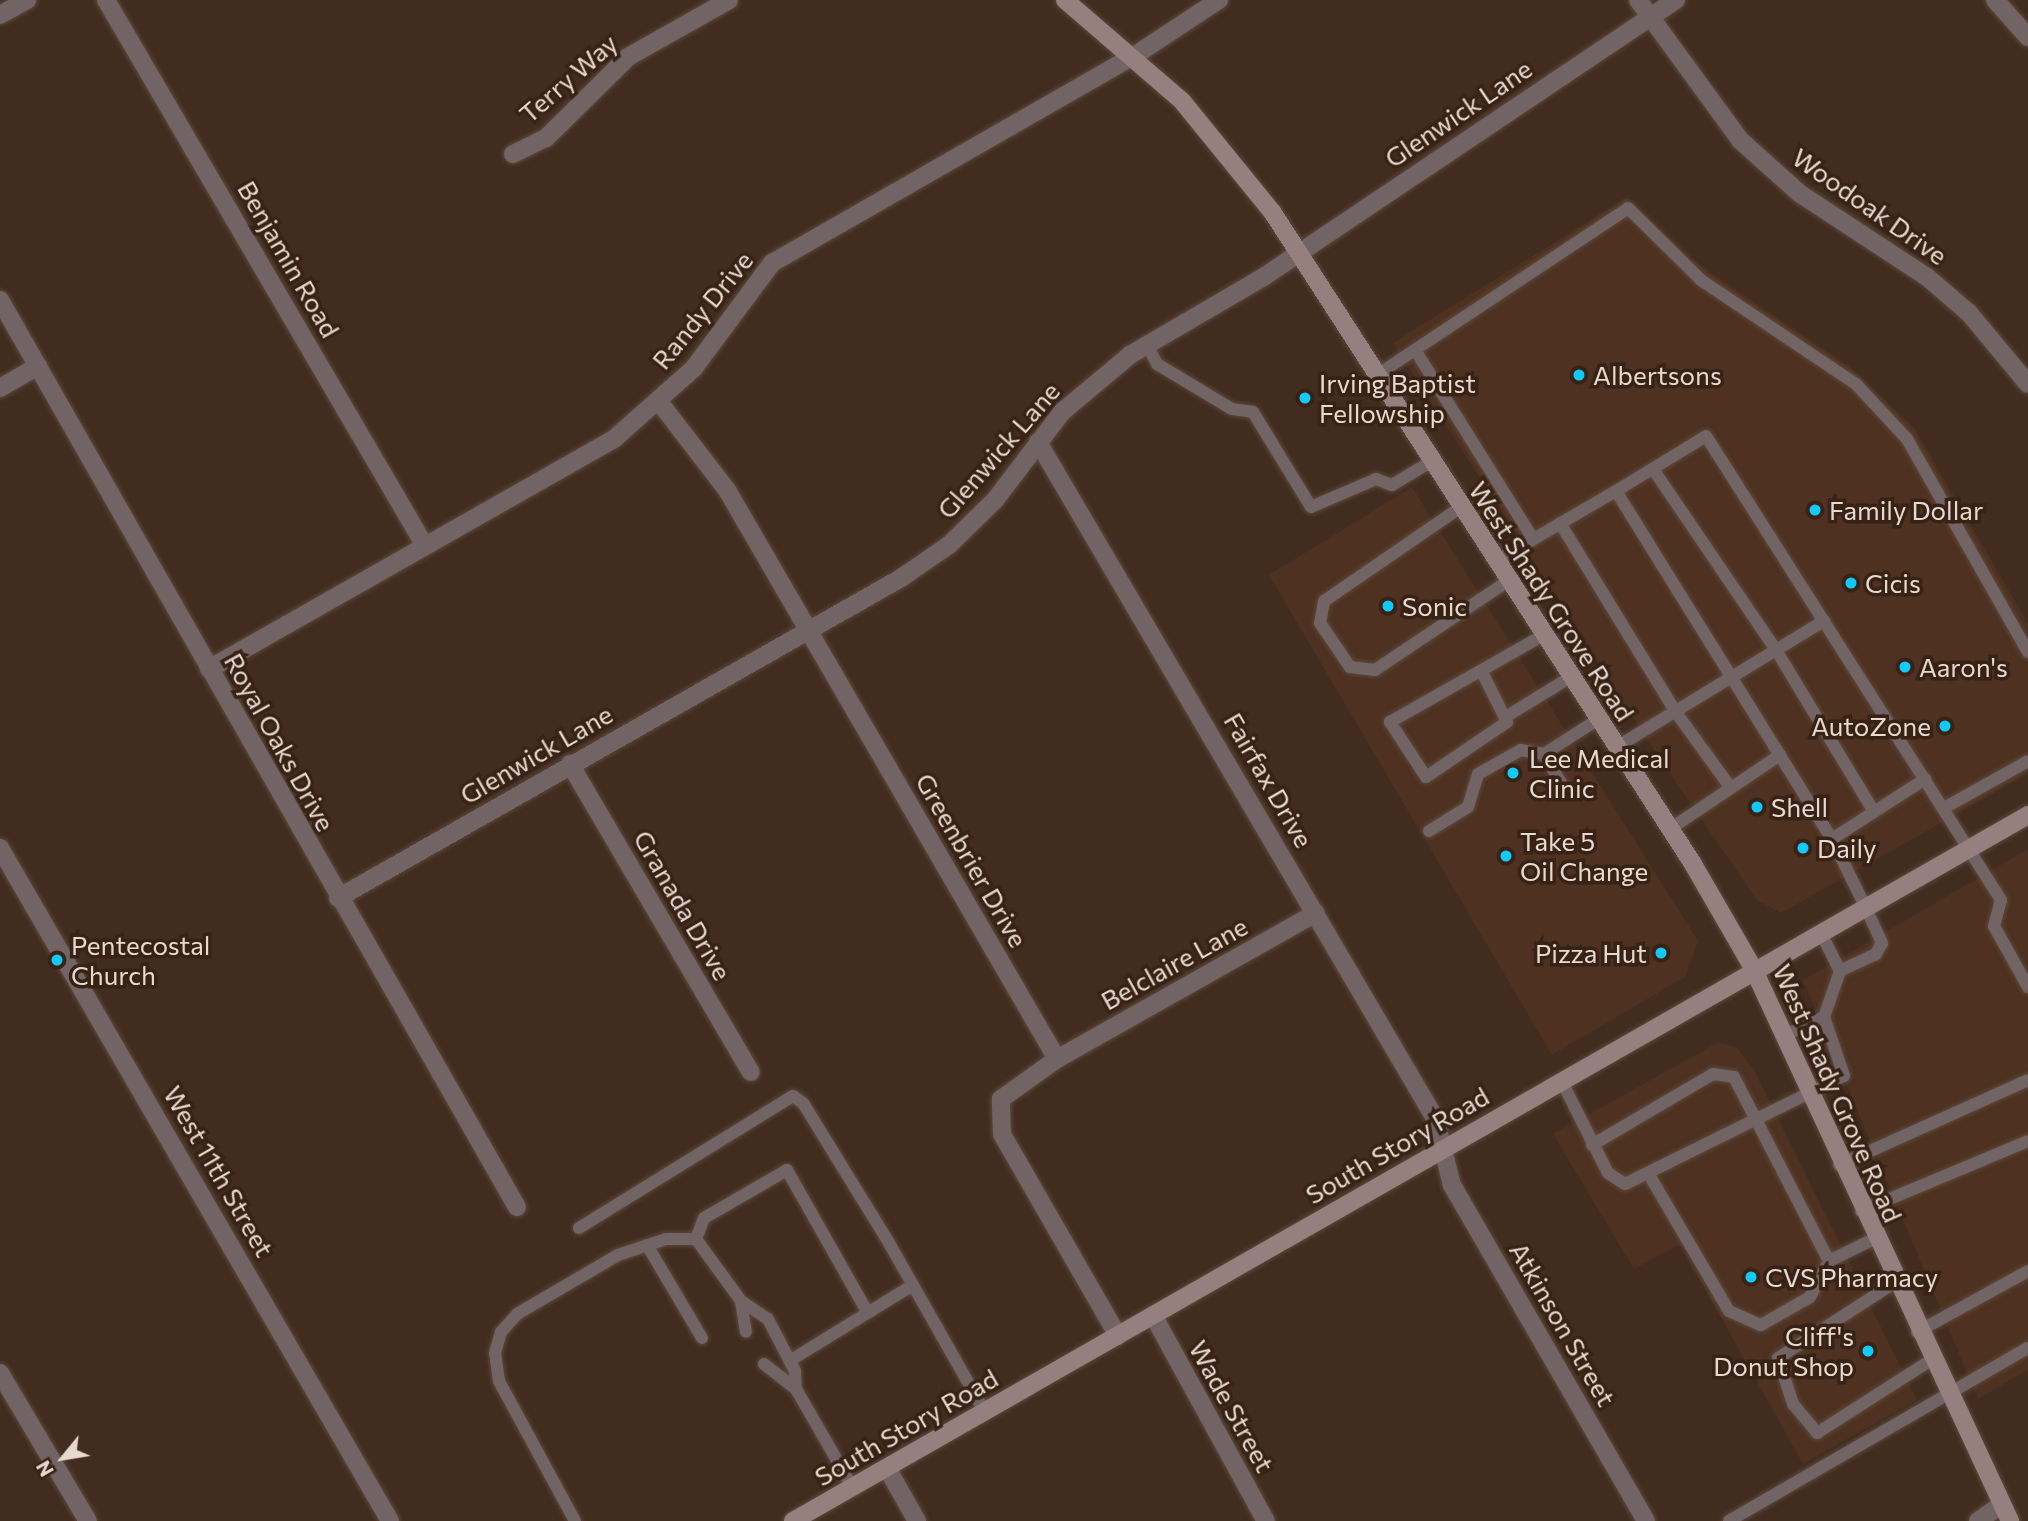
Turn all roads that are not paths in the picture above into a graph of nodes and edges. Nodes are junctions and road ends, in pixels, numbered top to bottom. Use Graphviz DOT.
graph roads {
  1 [pos="27,0"];
  2 [pos="106,0"];
  3 [pos="729,0"];
  4 [pos="1065,0"];
  5 [pos="1219,0"];
  6 [pos="1638,0"];
  7 [pos="1676,0"];
  8 [pos="1995,0"];
  9 [pos="0,15"];
  10 [pos="1647,17"];
  11 [pos="2028,37"];
  12 [pos="1134,56"];
  13 [pos="513,154"];
  14 [pos="1299,253"];
  15 [pos="0,300"];
  16 [pos="1147,345"];
  17 [pos="1415,350"];
  18 [pos="38,366"];
  19 [pos="1377,375"];
  20 [pos="2028,384"];
  21 [pos="0,388"];
  22 [pos="660,403"];
  23 [pos="1038,442"];
  24 [pos="1432,461"];
  25 [pos="1653,468"];
  26 [pos="1616,491"];
  27 [pos="1461,507"];
  28 [pos="1560,523"];
  29 [pos="1533,539"];
  30 [pos="425,546"];
  31 [pos="1496,561"];
  32 [pos="1508,581"];
  33 [pos="1824,621"];
  34 [pos="808,630"];
  35 [pos="1542,636"];
  36 [pos="1776,650"];
  37 [pos="2028,652"];
  38 [pos="209,669"];
  39 [pos="1482,672"];
  40 [pos="1731,677"];
  41 [pos="1569,678"];
  42 [pos="1675,711"];
  43 [pos="1507,716"];
  44 [pos="1597,720"];
  45 [pos="1615,748"];
  46 [pos="1544,754"];
  47 [pos="1780,755"];
  48 [pos="2028,761"];
  49 [pos="570,764"];
  50 [pos="1925,779"];
  51 [pos="1563,786"];
  52 [pos="1731,788"];
  53 [pos="1944,808"];
  54 [pos="1874,812"];
  55 [pos="2028,815"];
  56 [pos="1670,829"];
  57 [pos="1429,831"];
  58 [pos="1832,839"];
  59 [pos="0,848"];
  60 [pos="1969,848"];
  61 [pos="338,898"];
  62 [pos="1865,906"];
  63 [pos="1316,913"];
  64 [pos="1820,931"];
  65 [pos="1753,968"];
  66 [pos="1840,971"];
  67 [pos="2028,987"];
  68 [pos="1824,1017"];
  69 [pos="1785,1035"];
  70 [pos="1057,1059"];
  71 [pos="751,1072"];
  72 [pos="1561,1080"];
  73 [pos="2028,1080"];
  74 [pos="1809,1089"];
  75 [pos="1754,1117"];
  76 [pos="2028,1141"];
  77 [pos="1592,1145"];
  78 [pos="1441,1150"];
  79 [pos="1839,1165"];
  80 [pos="1648,1173"];
  81 [pos="517,1207"];
  82 [pos="1861,1211"];
  83 [pos="579,1228"];
  84 [pos="696,1239"];
  85 [pos="1874,1239"];
  86 [pos="647,1245"];
  87 [pos="1829,1261"];
  88 [pos="2028,1271"];
  89 [pos="1894,1283"];
  90 [pos="913,1285"];
  91 [pos="741,1301"];
  92 [pos="868,1313"];
  93 [pos="1153,1315"];
  94 [pos="746,1332"];
  95 [pos="1917,1332"];
  96 [pos="1118,1336"];
  97 [pos="702,1338"];
  98 [pos="2028,1348"];
  99 [pos="791,1360"];
  100 [pos="1931,1360"];
  101 [pos="764,1364"];
  102 [pos="0,1373"];
  103 [pos="796,1389"];
  104 [pos="1948,1395"];
  105 [pos="985,1412"];
  106 [pos="887,1468"];
  107 [pos="853,1488"];
  108 [pos="2002,1504"];
  109 [pos="88,1521"];
  110 [pos="390,1521"];
  111 [pos="575,1521"];
  112 [pos="793,1521"];
  113 [pos="916,1521"];
  114 [pos="1266,1521"];
  115 [pos="1646,1521"];
  116 [pos="1728,1521"];
  117 [pos="1978,1521"];
  118 [pos="2010,1521"];
  1 -- 9 [label="street"];
  2 -- 30 [label="street, Benjamin Road"];
  3 -- 13 [label="street, Terry Way"];
  4 -- 12 [label="main road, West Shady Grove Road"];
  5 -- 12 [label="street, Randy Drive"];
  6 -- 10 [label="street, Woodoak Drive"];
  7 -- 10 [label="street, Glenwick Lane"];
  8 -- 11 [label="street"];
  10 -- 14 [label="street, Glenwick Lane"];
  10 -- 20 [label="street, Woodoak Drive"];
  12 -- 14 [label="main road, West Shady Grove Road"];
  12 -- 22 [label="street, Randy Drive"];
  14 -- 16 [label="street, Glenwick Lane"];
  14 -- 19 [label="main road, West Shady Grove Road"];
  15 -- 18 [label="street, Royal Oaks Drive"];
  16 -- 23 [label="street, Glenwick Lane"];
  16 -- 24 [label="lane"];
  17 -- 19 [label="lane"];
  17 -- 29 [label="lane"];
  17 -- 37 [label="lane"];
  18 -- 21 [label="street"];
  18 -- 38 [label="street, Royal Oaks Drive"];
  19 -- 24 [label="main road, West Shady Grove Road"];
  22 -- 30 [label="street, Randy Drive"];
  22 -- 34 [label="street, Greenbrier Drive"];
  23 -- 34 [label="street, Glenwick Lane"];
  23 -- 63 [label="street, Fairfax Drive"];
  24 -- 27 [label="main road, West Shady Grove Road"];
  25 -- 26 [label="lane"];
  25 -- 33 [label="lane"];
  25 -- 36 [label="lane"];
  26 -- 28 [label="lane"];
  26 -- 40 [label="lane"];
  27 -- 31 [label="main road, West Shady Grove Road"];
  27 -- 32 [label="lane"];
  28 -- 29 [label="lane"];
  28 -- 42 [label="lane"];
  29 -- 31 [label="lane"];
  30 -- 38 [label="street, Randy Drive"];
  31 -- 32 [label="main road, West Shady Grove Road"];
  32 -- 35 [label="main road, West Shady Grove Road"];
  33 -- 36 [label="lane"];
  33 -- 50 [label="lane"];
  34 -- 49 [label="street, Glenwick Lane"];
  34 -- 70 [label="street, Greenbrier Drive"];
  35 -- 39 [label="lane"];
  35 -- 41 [label="main road, West Shady Grove Road"];
  36 -- 40 [label="lane"];
  36 -- 54 [label="lane"];
  38 -- 61 [label="street, Royal Oaks Drive"];
  39 -- 43 [label="lane"];
  39 -- 43 [label="lane"];
  40 -- 42 [label="lane"];
  40 -- 47 [label="lane"];
  41 -- 43 [label="lane"];
  41 -- 44 [label="main road, West Shady Grove Road"];
  42 -- 45 [label="lane"];
  42 -- 52 [label="lane"];
  44 -- 45 [label="main road, West Shady Grove Road"];
  44 -- 46 [label="lane"];
  45 -- 56 [label="main road, West Shady Grove Road"];
  46 -- 51 [label="lane"];
  46 -- 57 [label="lane"];
  47 -- 52 [label="lane"];
  47 -- 58 [label="lane"];
  48 -- 53 [label="lane"];
  49 -- 61 [label="street, Glenwick Lane"];
  49 -- 71 [label="street, Granada Drive"];
  50 -- 53 [label="lane"];
  50 -- 54 [label="lane"];
  52 -- 56 [label="lane"];
  53 -- 60 [label="lane"];
  54 -- 58 [label="lane"];
  55 -- 60 [label="main road, South Story Road"];
  56 -- 65 [label="main road, West Shady Grove Road"];
  58 -- 62 [label="lane"];
  59 -- 110 [label="street, West 11th Street"];
  60 -- 62 [label="main road, South Story Road"];
  60 -- 67 [label="lane"];
  61 -- 81 [label="street, Royal Oaks Drive"];
  62 -- 64 [label="main road, South Story Road"];
  62 -- 66 [label="lane"];
  63 -- 70 [label="street, Belclaire Lane"];
  63 -- 78 [label="street, Fairfax Drive"];
  64 -- 65 [label="main road, South Story Road"];
  64 -- 66 [label="lane"];
  65 -- 69 [label="main road, West Shady Grove Road"];
  65 -- 72 [label="main road, South Story Road"];
  66 -- 68 [label="lane"];
  68 -- 69 [label="lane"];
  68 -- 74 [label="lane"];
  69 -- 74 [label="main road, West Shady Grove Road"];
  70 -- 96 [label="street"];
  72 -- 77 [label="lane"];
  72 -- 78 [label="main road, South Story Road"];
  73 -- 79 [label="lane"];
  74 -- 75 [label="lane"];
  74 -- 79 [label="main road, West Shady Grove Road"];
  75 -- 77 [label="lane"];
  75 -- 80 [label="lane"];
  75 -- 87 [label="lane"];
  76 -- 82 [label="lane"];
  77 -- 80 [label="lane"];
  78 -- 93 [label="main road, South Story Road"];
  78 -- 115 [label="street, Atkinson Street"];
  79 -- 82 [label="main road, West Shady Grove Road"];
  80 -- 87 [label="lane"];
  82 -- 85 [label="main road, West Shady Grove Road"];
  83 -- 90 [label="lane"];
  84 -- 86 [label="lane"];
  84 -- 91 [label="lane"];
  84 -- 92 [label="lane"];
  85 -- 87 [label="lane"];
  85 -- 89 [label="main road, West Shady Grove Road"];
  86 -- 97 [label="lane"];
  86 -- 111 [label="lane"];
  88 -- 95 [label="lane"];
  89 -- 95 [label="main road, West Shady Grove Road"];
  89 -- 100 [label="lane"];
  90 -- 92 [label="lane"];
  90 -- 105 [label="lane"];
  91 -- 94 [label="lane"];
  91 -- 99 [label="lane"];
  92 -- 99 [label="lane"];
  93 -- 96 [label="main road, South Story Road"];
  93 -- 114 [label="street, Wade Street"];
  95 -- 100 [label="main road, West Shady Grove Road"];
  96 -- 105 [label="main road, South Story Road"];
  98 -- 104 [label="lane"];
  99 -- 103 [label="lane"];
  100 -- 104 [label="main road, West Shady Grove Road"];
  101 -- 103 [label="lane"];
  102 -- 109 [label="street"];
  103 -- 107 [label="lane"];
  104 -- 108 [label="main road, West Shady Grove Road"];
  104 -- 116 [label="lane"];
  105 -- 106 [label="main road, South Story Road"];
  106 -- 107 [label="main road, South Story Road"];
  106 -- 113 [label="street"];
  107 -- 112 [label="main road, South Story Road"];
  108 -- 117 [label="street"];
  108 -- 118 [label="main road, West Shady Grove Road"];
}
